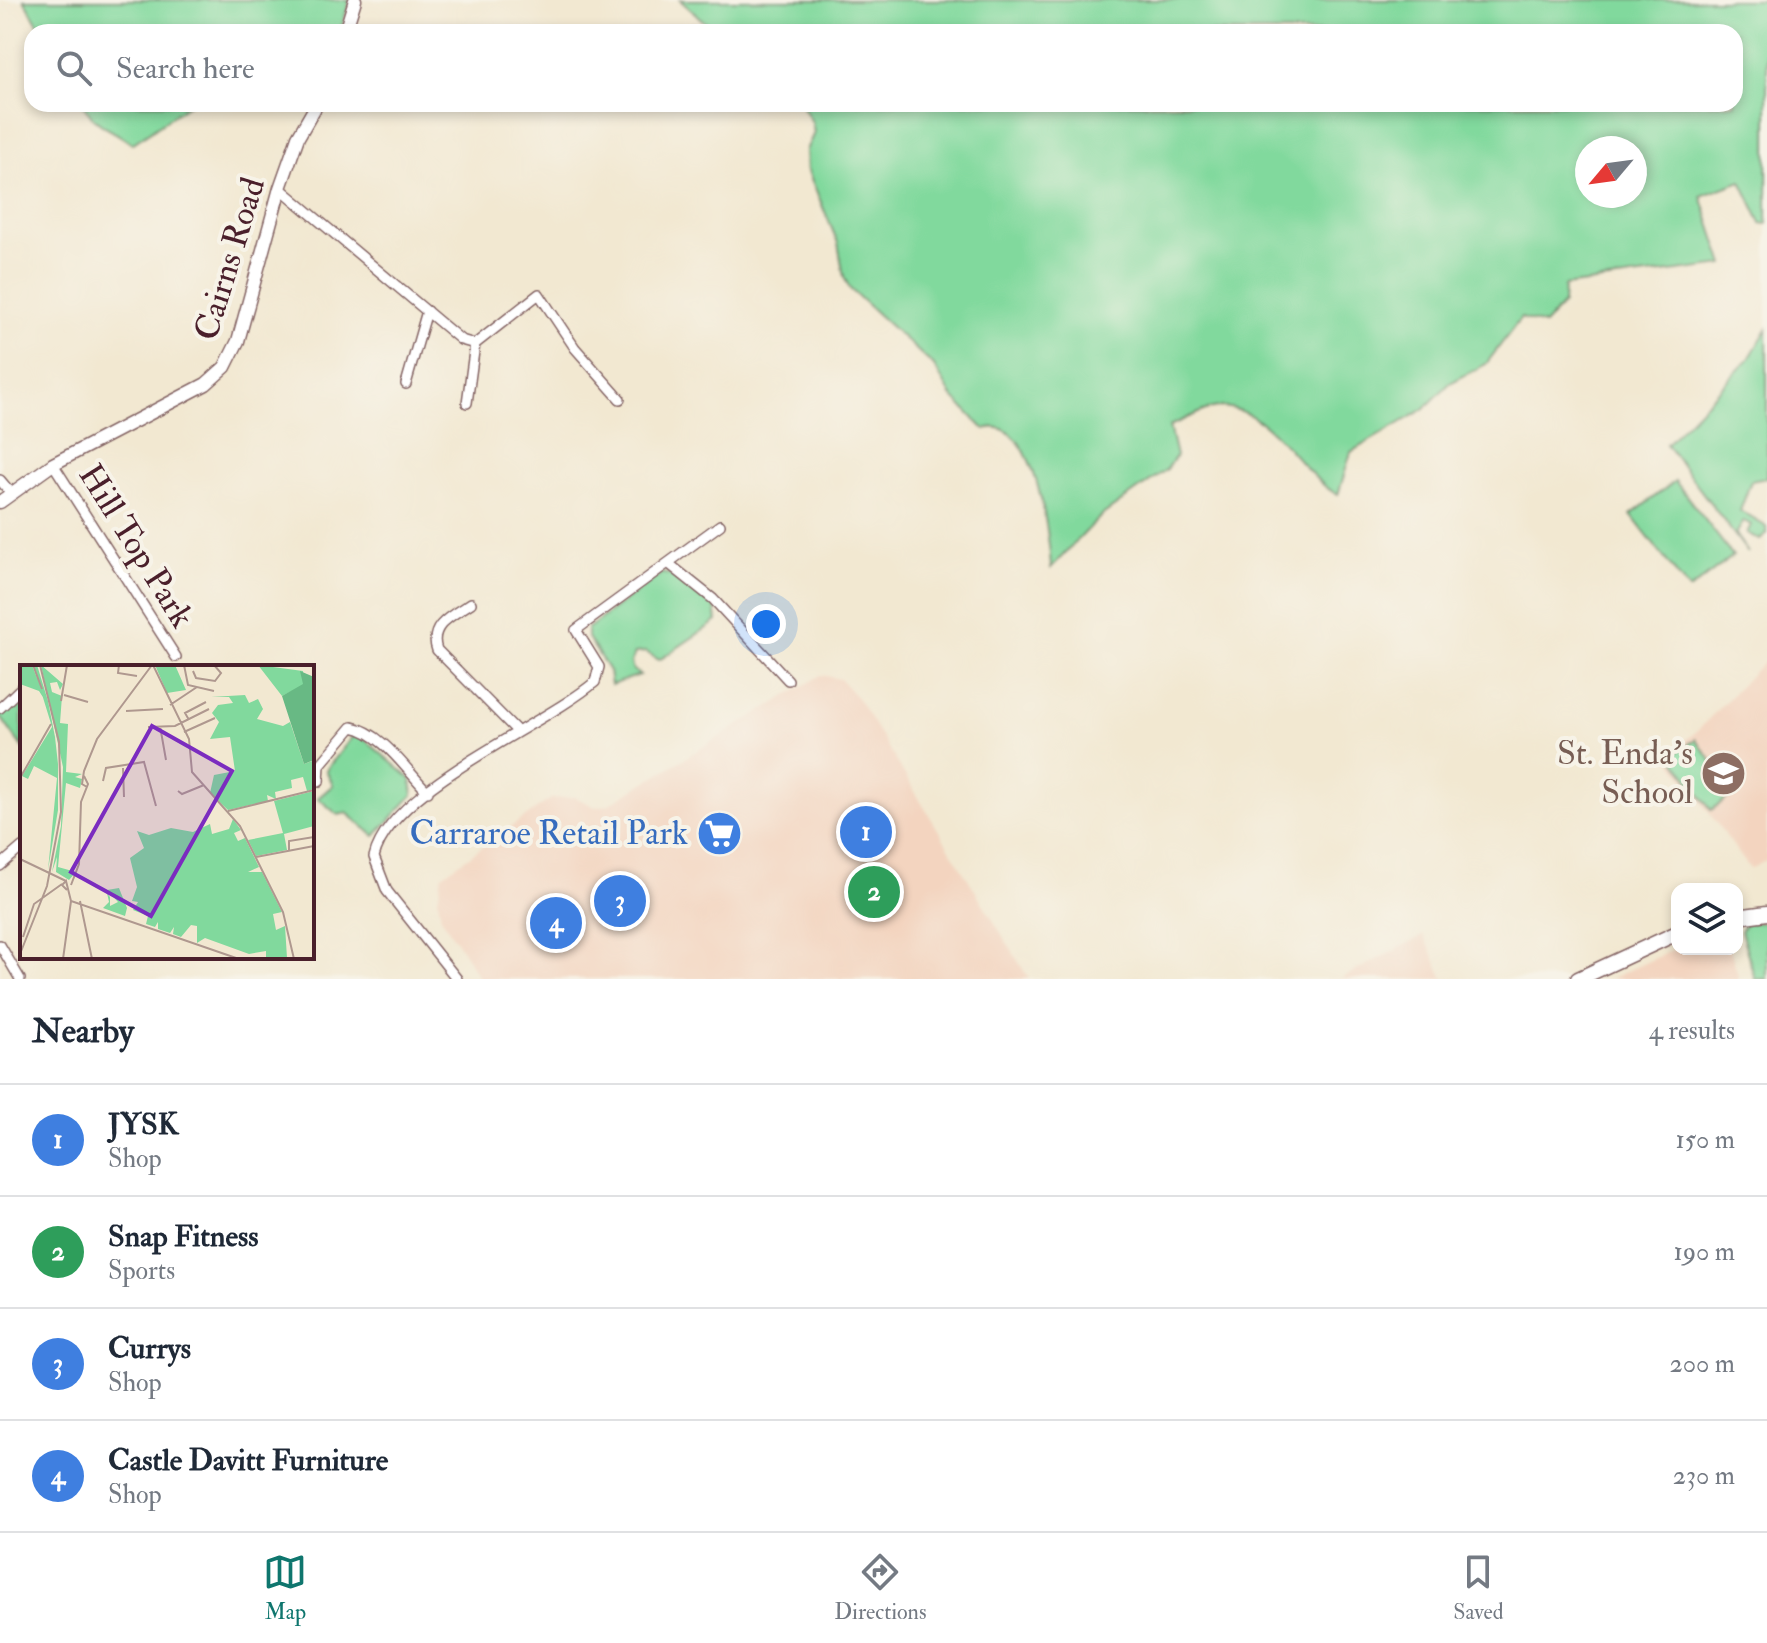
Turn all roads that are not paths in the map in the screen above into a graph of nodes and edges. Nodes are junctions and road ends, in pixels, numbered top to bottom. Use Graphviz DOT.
graph roads {
  1 [pos="355,0"];
  2 [pos="348,24"];
  3 [pos="312,112"];
  4 [pos="280,188"];
  5 [pos="427,311"];
  6 [pos="475,344"];
  7 [pos="406,384"];
  8 [pos="620,399"];
  9 [pos="467,403"];
  10 [pos="53,464"];
  11 [pos="0,480"];
  12 [pos="6,498"];
  13 [pos="720,525"];
  14 [pos="668,563"];
  15 [pos="471,603"];
  16 [pos="176,657"];
  17 [pos="788,680"];
  18 [pos="20,689"];
  19 [pos="0,708"];
  20 [pos="517,731"];
  21 [pos="319,782"];
  22 [pos="428,792"];
  23 [pos="20,849"];
  24 [pos="0,866"];
  25 [pos="1767,913"];
  26 [pos="1743,916"];
  27 [pos="1671,936"];
  28 [pos="0,945"];
  29 [pos="20,979"];
  30 [pos="457,979"];
  31 [pos="1578,979"];
  1 -- 2 [label="street"];
  3 -- 4 [label="street, Cairns Road"];
  4 -- 5 [label="street"];
  4 -- 10 [label="street, Cairns Road"];
  5 -- 6 [label="street"];
  5 -- 7 [label="street"];
  6 -- 8 [label="street"];
  6 -- 9 [label="street"];
  10 -- 12 [label="street, Cairns Road"];
  10 -- 16 [label="street, Hill Top Park"];
  11 -- 12 [label="street"];
  13 -- 14 [label="street"];
  14 -- 17 [label="street"];
  14 -- 20 [label="street"];
  15 -- 20 [label="street"];
  18 -- 19 [label="street"];
  20 -- 22 [label="street"];
  21 -- 22 [label="street"];
  22 -- 30 [label="street"];
  23 -- 24 [label="street"];
  25 -- 26 [label="main road"];
  27 -- 31 [label="main road"];
  28 -- 29 [label="street"];
}
